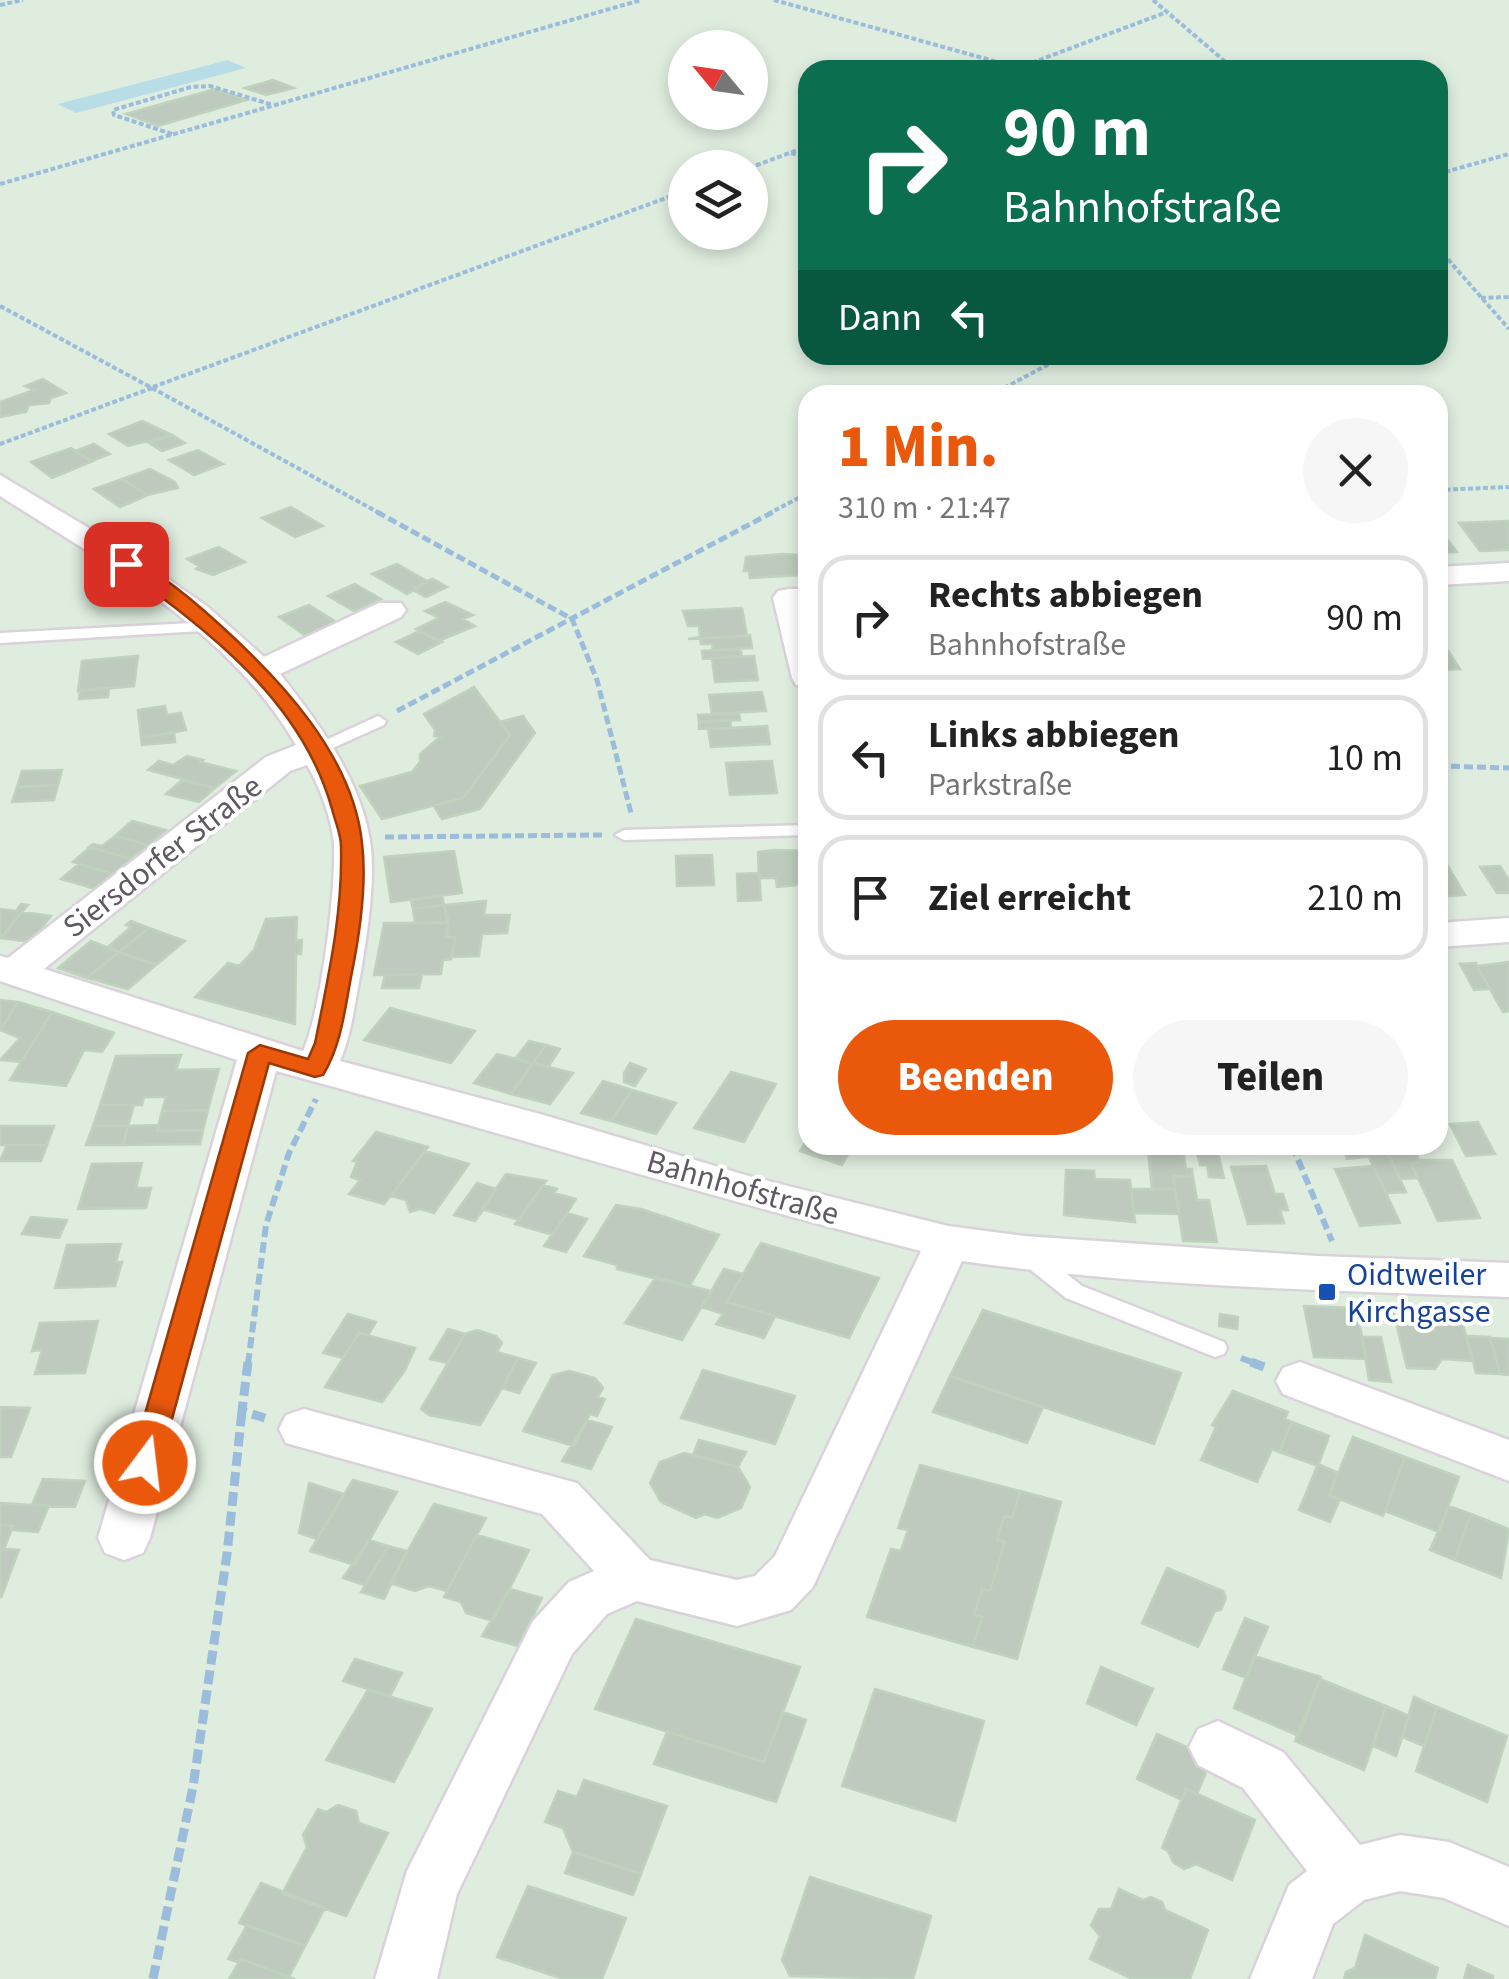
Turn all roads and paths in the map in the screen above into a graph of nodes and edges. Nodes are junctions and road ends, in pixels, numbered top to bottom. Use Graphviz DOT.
graph roads {
  1 [pos="23,0"];
  2 [pos="642,0"];
  3 [pos="774,0"];
  4 [pos="1153,0"];
  5 [pos="0,5"];
  6 [pos="1168,12"];
  7 [pos="989,60"];
  8 [pos="1039,60"];
  9 [pos="1224,60"];
  10 [pos="275,105"];
  11 [pos="174,134"];
  12 [pos="798,149"];
  13 [pos="790,152"];
  14 [pos="1509,154"];
  15 [pos="798,155"];
  16 [pos="768,160"];
  17 [pos="1448,171"];
  18 [pos="0,184"];
  19 [pos="668,197"];
  20 [pos="1448,260"];
  21 [pos="1509,297"];
  22 [pos="1481,298"];
  23 [pos="0,306"];
  24 [pos="1509,329"];
  25 [pos="1047,365"];
  26 [pos="1010,385"];
  27 [pos="152,388"];
  28 [pos="0,444"];
  29 [pos="0,484"];
  30 [pos="1509,487"];
  31 [pos="1448,490"];
  32 [pos="798,498"];
  33 [pos="1509,572"];
  34 [pos="1448,575"];
  35 [pos="798,598"];
  36 [pos="390,610"];
  37 [pos="572,619"];
  38 [pos="212,627"];
  39 [pos="798,634"];
  40 [pos="0,638"];
  41 [pos="260,671"];
  42 [pos="378,721"];
  43 [pos="313,750"];
  44 [pos="1448,765"];
  45 [pos="1509,768"];
  46 [pos="798,830"];
  47 [pos="633,834"];
  48 [pos="352,843"];
  49 [pos="1509,930"];
  50 [pos="1448,933"];
  51 [pos="8,969"];
  52 [pos="260,1053"];
  53 [pos="323,1071"];
  54 [pos="1296,1155"];
  55 [pos="948,1242"];
  56 [pos="1024,1252"];
  57 [pos="1346,1274"];
  58 [pos="1509,1280"];
  59 [pos="1215,1348"];
  60 [pos="1300,1381"];
  61 [pos="242,1411"];
  62 [pos="304,1429"];
  63 [pos="1509,1461"];
  64 [pos="124,1538"];
  65 [pos="634,1578"];
  66 [pos="1218,1747"];
  67 [pos="1348,1876"];
  68 [pos="1509,1897"];
  69 [pos="153,1979"];
  70 [pos="406,1979"];
  71 [pos="1280,1979"];
  1 -- 5 [label="path"];
  2 -- 10 [label="path"];
  3 -- 7 [label="path"];
  4 -- 6 [label="path"];
  6 -- 8 [label="path"];
  6 -- 9 [label="path"];
  10 -- 11 [label="path"];
  10 -- 11 [label="path"];
  11 -- 18 [label="path"];
  12 -- 13 [label="path"];
  13 -- 15 [label="path"];
  13 -- 16 [label="path"];
  14 -- 17 [label="path"];
  19 -- 27 [label="path"];
  20 -- 22 [label="path"];
  21 -- 22 [label="path"];
  22 -- 24 [label="path"];
  23 -- 27 [label="path"];
  25 -- 26 [label="path"];
  27 -- 28 [label="path"];
  27 -- 37 [label="path"];
  29 -- 38 [label="street"];
  30 -- 31 [label="path"];
  32 -- 37 [label="path"];
  33 -- 34 [label="street"];
  35 -- 39 [label="street"];
  36 -- 41 [label="street"];
  37 -- 42 [label="path"];
  37 -- 47 [label="path"];
  38 -- 40 [label="lane"];
  38 -- 41 [label="street"];
  41 -- 43 [label="street"];
  42 -- 43 [label="lane"];
  43 -- 48 [label="street"];
  43 -- 51 [label="street, Siersdorfer Straße"];
  44 -- 45 [label="path"];
  46 -- 47 [label="lane"];
  47 -- 48 [label="path"];
  48 -- 53 [label="street"];
  49 -- 50 [label="street"];
  51 -- 52 [label="street, Bahnhofstraße"];
  52 -- 53 [label="street, Bahnhofstraße"];
  52 -- 64 [label="street"];
  53 -- 55 [label="street, Bahnhofstraße"];
  53 -- 61 [label="path"];
  54 -- 57 [label="path"];
  55 -- 56 [label="street, Bahnhofstraße"];
  55 -- 65 [label="street"];
  56 -- 57 [label="street, Bahnhofstraße"];
  56 -- 59 [label="lane"];
  57 -- 58 [label="street, Bahnhofstraße"];
  59 -- 60 [label="path"];
  60 -- 63 [label="street"];
  61 -- 62 [label="path"];
  61 -- 69 [label="path"];
  62 -- 65 [label="street"];
  65 -- 70 [label="street"];
  66 -- 67 [label="street"];
  67 -- 68 [label="street"];
  67 -- 71 [label="street"];
}
